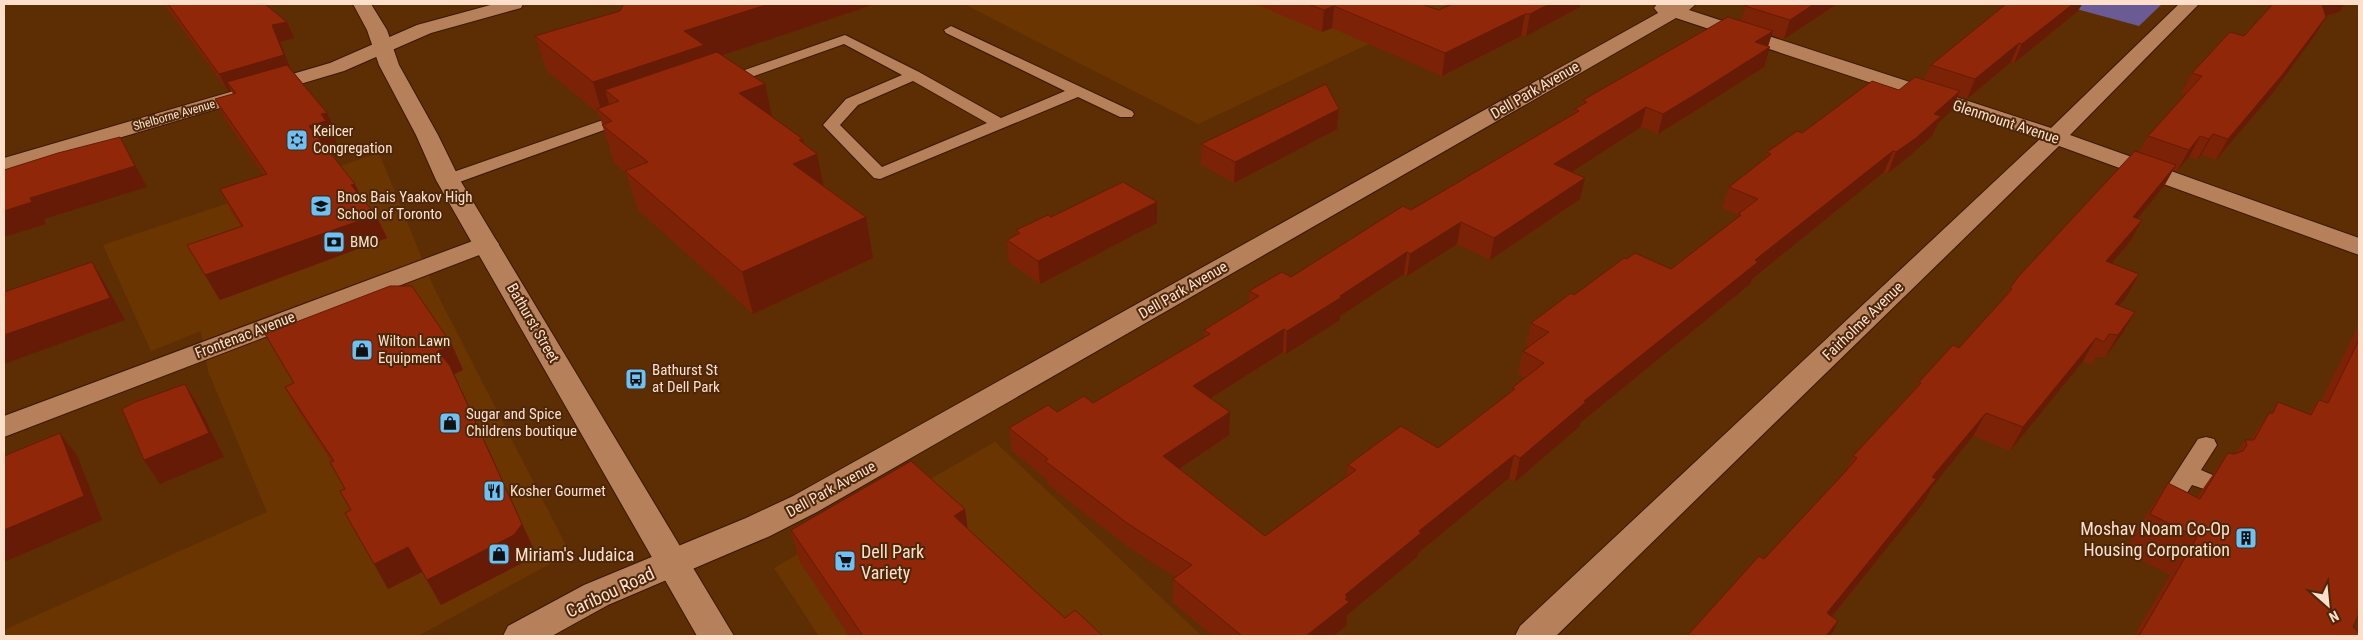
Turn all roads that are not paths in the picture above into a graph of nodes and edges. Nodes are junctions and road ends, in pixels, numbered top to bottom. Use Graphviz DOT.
graph roads {
  1 [pos="362,4"];
  2 [pos="514,4"];
  3 [pos="2190,4"];
  4 [pos="1670,6"];
  5 [pos="951,30"];
  6 [pos="383,47"];
  7 [pos="914,75"];
  8 [pos="706,88"];
  9 [pos="1078,91"];
  10 [pos="641,112"];
  11 [pos="1126,114"];
  12 [pos="1000,124"];
  13 [pos="2055,137"];
  14 [pos="4,165"];
  15 [pos="448,180"];
  16 [pos="486,244"];
  17 [pos="2359,247"];
  18 [pos="4,427"];
  19 [pos="2206,445"];
  20 [pos="2159,518"];
  21 [pos="673,563"];
  22 [pos="521,636"];
  23 [pos="716,636"];
  24 [pos="1533,636"];
  1 -- 6 [label="street, Bathurst Street"];
  2 -- 6 [label="street, Shelborne Avenue"];
  3 -- 13 [label="street, Fairholme Avenue"];
  4 -- 13 [label="street, Glenmount Avenue"];
  4 -- 21 [label="street, Dell Park Avenue"];
  5 -- 9 [label="lane"];
  6 -- 14 [label="street, Shelborne Avenue"];
  6 -- 15 [label="street, Bathurst Street"];
  7 -- 8 [label="lane"];
  7 -- 12 [label="lane"];
  7 -- 12 [label="lane"];
  9 -- 11 [label="lane"];
  9 -- 12 [label="lane"];
  10 -- 15 [label="lane"];
  13 -- 17 [label="street, Glenmount Avenue"];
  13 -- 24 [label="street, Fairholme Avenue"];
  15 -- 16 [label="street, Bathurst Street"];
  16 -- 18 [label="street, Frontenac Avenue"];
  16 -- 21 [label="street, Bathurst Street"];
  19 -- 20 [label="lane"];
  21 -- 22 [label="street, Caribou Road"];
  21 -- 23 [label="street, Bathurst Street"];
}
